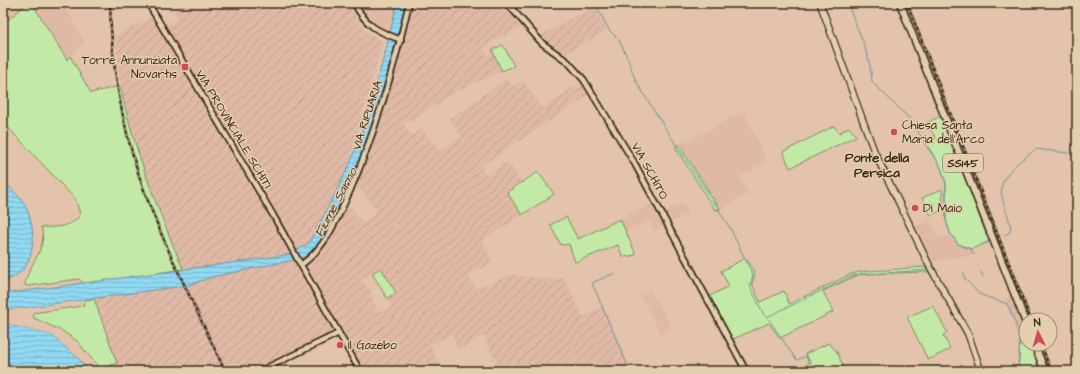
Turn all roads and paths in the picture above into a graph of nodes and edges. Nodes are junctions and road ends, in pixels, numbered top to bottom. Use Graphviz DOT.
graph roads {
  1 [pos="148,3"];
  2 [pos="354,3"];
  3 [pos="409,3"];
  4 [pos="507,3"];
  5 [pos="820,3"];
  6 [pos="900,3"];
  7 [pos="402,40"];
  8 [pos="301,265"];
  9 [pos="1022,312"];
  10 [pos="339,333"];
  11 [pos="1037,352"];
  12 [pos="260,371"];
  13 [pos="360,371"];
  14 [pos="746,371"];
  15 [pos="981,371"];
  16 [pos="1045,371"];
  1 -- 8 [label="street, VIA PROVINCIALE SCHITI"];
  2 -- 7 [label="street"];
  3 -- 7 [label="street, VIA RIPUARIA"];
  4 -- 14 [label="street, VIA SCHITO"];
  5 -- 15 [label="main road"];
  6 -- 9 [label="highway, SS145"];
  7 -- 8 [label="street, VIA RIPUARIA"];
  8 -- 10 [label="street, VIA PROVINCIALE SCHITI"];
  10 -- 12 [label="street"];
  10 -- 13 [label="street, VIA PROVINCIALE SCHITI"];
  11 -- 16 [label="highway"];
}
